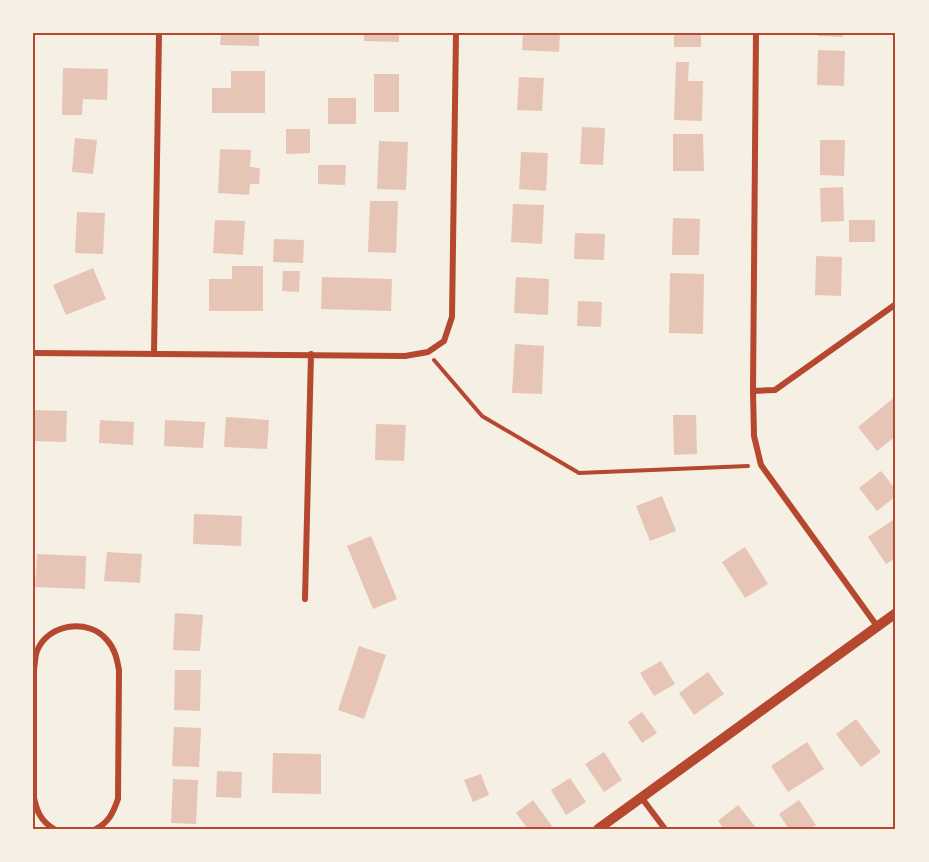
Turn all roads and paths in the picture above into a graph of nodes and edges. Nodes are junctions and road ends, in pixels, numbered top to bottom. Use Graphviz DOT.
graph roads {
  1 [pos="159,33"];
  2 [pos="456,33"];
  3 [pos="756,33"];
  4 [pos="896,304"];
  5 [pos="428,352"];
  6 [pos="33,353"];
  7 [pos="154,354"];
  8 [pos="311,354"];
  9 [pos="753,391"];
  10 [pos="761,465"];
  11 [pos="305,599"];
  12 [pos="896,613"];
  13 [pos="877,626"];
  14 [pos="34,743"];
  15 [pos="642,797"];
  16 [pos="54,829"];
  17 [pos="96,829"];
  18 [pos="598,829"];
  19 [pos="665,829"];
  1 -- 7 [label="street"];
  2 -- 5 [label="street"];
  3 -- 9 [label="street"];
  4 -- 9 [label="street"];
  5 -- 8 [label="street"];
  5 -- 10 [label="path"];
  6 -- 7 [label="street"];
  7 -- 8 [label="street"];
  8 -- 11 [label="street"];
  9 -- 10 [label="street"];
  10 -- 13 [label="street"];
  12 -- 13 [label="street"];
  13 -- 15 [label="street"];
  14 -- 16 [label="street"];
  14 -- 17 [label="street"];
  15 -- 18 [label="street"];
  15 -- 19 [label="street"];
}
